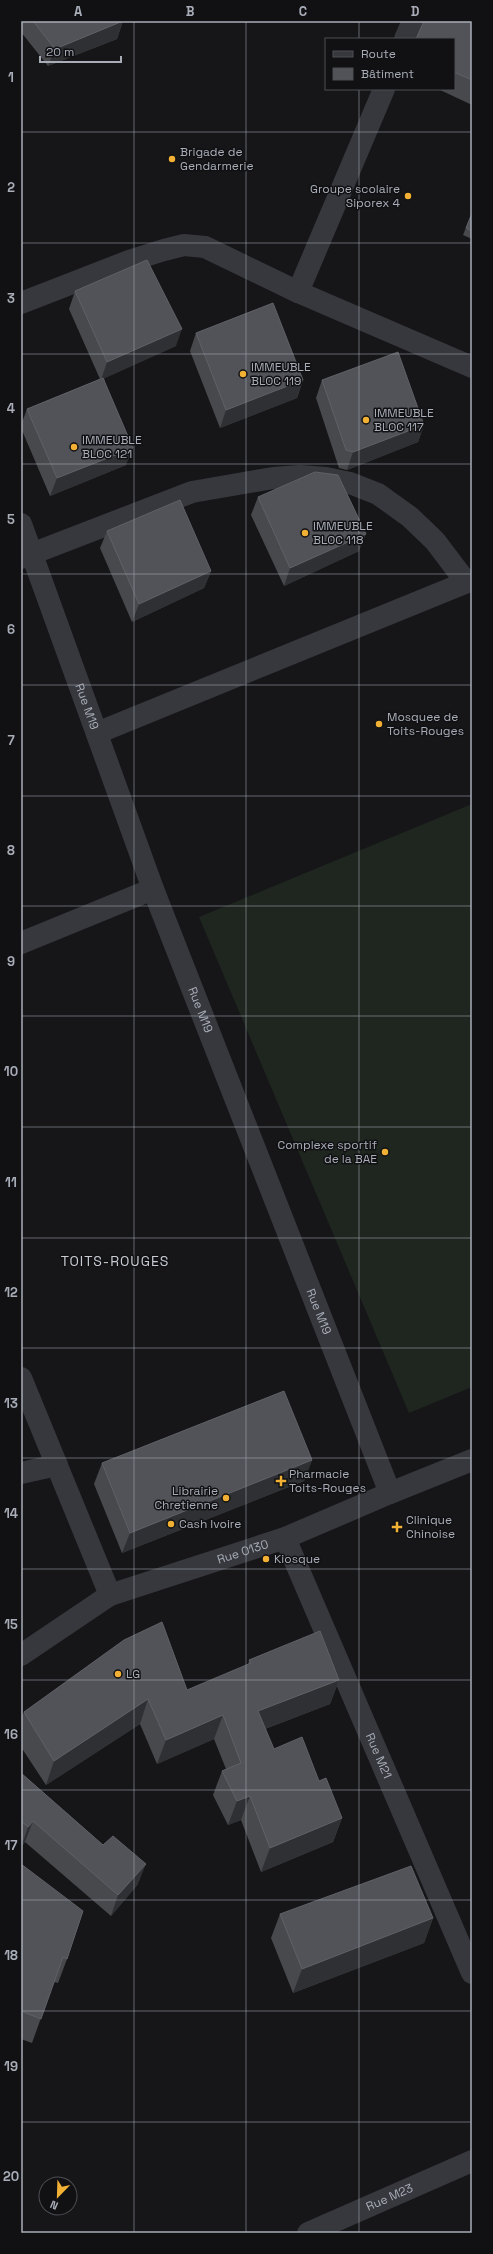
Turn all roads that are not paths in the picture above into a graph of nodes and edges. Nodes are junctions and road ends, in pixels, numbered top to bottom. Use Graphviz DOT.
graph roads {
  1 [pos="413,21"];
  2 [pos="405,38"];
  3 [pos="384,90"];
  4 [pos="298,292"];
  5 [pos="21,303"];
  6 [pos="472,367"];
  7 [pos="21,524"];
  8 [pos="27,555"];
  9 [pos="469,581"];
  10 [pos="97,733"];
  11 [pos="153,889"];
  12 [pos="21,943"];
  13 [pos="21,1378"];
  14 [pos="472,1460"];
  15 [pos="57,1466"];
  16 [pos="21,1473"];
  17 [pos="390,1493"];
  18 [pos="285,1538"];
  19 [pos="110,1595"];
  20 [pos="21,1655"];
  21 [pos="472,1973"];
  22 [pos="472,2162"];
  23 [pos="308,2233"];
  1 -- 2 [label="street"];
  3 -- 4 [label="street"];
  4 -- 5 [label="street"];
  4 -- 6 [label="street"];
  7 -- 8 [label="street, Rue M19"];
  8 -- 9 [label="street"];
  8 -- 10 [label="street, Rue M19"];
  9 -- 10 [label="street"];
  10 -- 11 [label="street, Rue M19"];
  11 -- 12 [label="street"];
  11 -- 17 [label="street, Rue M19"];
  13 -- 15 [label="street"];
  14 -- 17 [label="street, Rue O130"];
  15 -- 16 [label="street"];
  15 -- 19 [label="street"];
  17 -- 18 [label="street, Rue O130"];
  18 -- 19 [label="street, Rue O130"];
  18 -- 21 [label="street, Rue M21"];
  19 -- 20 [label="street, Rue O130"];
  22 -- 23 [label="street, Rue M23"];
}
